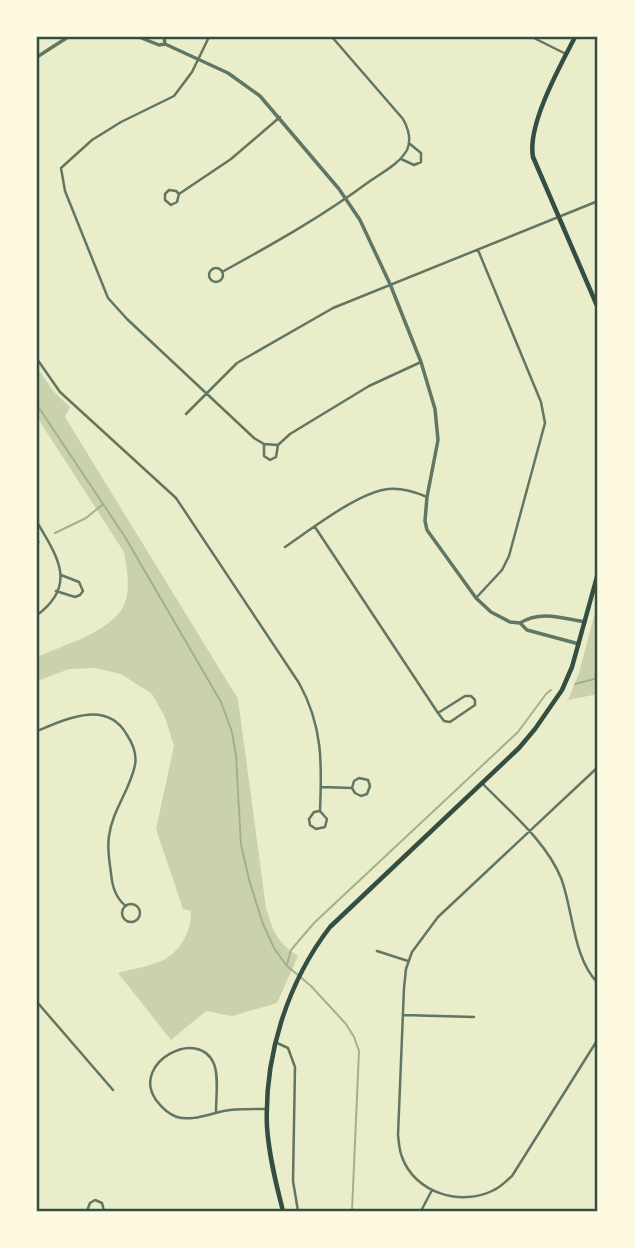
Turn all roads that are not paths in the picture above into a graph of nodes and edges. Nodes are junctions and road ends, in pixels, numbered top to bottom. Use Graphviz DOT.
graph roads {
  1 [pos="68,37"];
  2 [pos="139,37"];
  3 [pos="164,37"];
  4 [pos="209,37"];
  5 [pos="332,37"];
  6 [pos="532,37"];
  7 [pos="575,37"];
  8 [pos="165,44"];
  9 [pos="566,54"];
  10 [pos="37,57"];
  11 [pos="197,60"];
  12 [pos="280,117"];
  13 [pos="409,144"];
  14 [pos="401,159"];
  15 [pos="179,194"];
  16 [pos="346,199"];
  17 [pos="598,201"];
  18 [pos="560,219"];
  19 [pos="478,250"];
  20 [pos="222,272"];
  21 [pos="390,284"];
  22 [pos="598,308"];
  23 [pos="37,359"];
  24 [pos="421,362"];
  25 [pos="206,393"];
  26 [pos="186,414"];
  27 [pos="264,444"];
  28 [pos="278,445"];
  29 [pos="427,497"];
  30 [pos="37,522"];
  31 [pos="315,527"];
  32 [pos="285,547"];
  33 [pos="598,573"];
  34 [pos="61,575"];
  35 [pos="56,591"];
  36 [pos="477,598"];
  37 [pos="37,615"];
  38 [pos="585,622"];
  39 [pos="520,623"];
  40 [pos="579,644"];
  41 [pos="438,713"];
  42 [pos="37,732"];
  43 [pos="598,767"];
  44 [pos="482,783"];
  45 [pos="321,787"];
  46 [pos="352,788"];
  47 [pos="320,811"];
  48 [pos="529,832"];
  49 [pos="125,906"];
  50 [pos="377,951"];
  51 [pos="408,961"];
  52 [pos="598,983"];
  53 [pos="37,1002"];
  54 [pos="402,1015"];
  55 [pos="474,1017"];
  56 [pos="598,1039"];
  57 [pos="275,1042"];
  58 [pos="113,1090"];
  59 [pos="267,1109"];
  60 [pos="216,1112"];
  61 [pos="432,1190"];
  62 [pos="87,1211"];
  63 [pos="104,1211"];
  64 [pos="283,1211"];
  65 [pos="298,1211"];
  66 [pos="421,1211"];
  1 -- 10 [label="street"];
  2 -- 8 [label="street"];
  3 -- 8 [label="street"];
  4 -- 11 [label="street"];
  5 -- 13 [label="street"];
  6 -- 9 [label="street"];
  7 -- 9 [label="main road"];
  8 -- 11 [label="street"];
  9 -- 18 [label="main road"];
  11 -- 12 [label="street"];
  11 -- 25 [label="street"];
  12 -- 15 [label="street"];
  12 -- 16 [label="street"];
  13 -- 14 [label="street"];
  13 -- 14 [label="street"];
  14 -- 16 [label="street"];
  15 -- 15 [label="street"];
  16 -- 20 [label="street"];
  16 -- 21 [label="street"];
  17 -- 18 [label="street"];
  18 -- 19 [label="street"];
  18 -- 22 [label="main road"];
  19 -- 21 [label="street"];
  19 -- 36 [label="street"];
  21 -- 24 [label="street"];
  21 -- 25 [label="street"];
  23 -- 45 [label="street"];
  24 -- 28 [label="street"];
  24 -- 29 [label="street"];
  25 -- 26 [label="street"];
  25 -- 27 [label="street"];
  27 -- 28 [label="street"];
  27 -- 28 [label="street"];
  29 -- 31 [label="street"];
  29 -- 36 [label="street"];
  30 -- 34 [label="street"];
  31 -- 32 [label="street"];
  31 -- 41 [label="street"];
  33 -- 38 [label="main road"];
  34 -- 35 [label="street"];
  34 -- 35 [label="street"];
  35 -- 37 [label="street"];
  36 -- 39 [label="street"];
  38 -- 39 [label="street"];
  38 -- 40 [label="main road"];
  39 -- 40 [label="street"];
  40 -- 44 [label="main road"];
  41 -- 41 [label="street"];
  42 -- 49 [label="street"];
  43 -- 48 [label="street"];
  44 -- 48 [label="street"];
  44 -- 57 [label="main road"];
  45 -- 46 [label="street"];
  45 -- 47 [label="street"];
  46 -- 46 [label="street"];
  47 -- 47 [label="street"];
  48 -- 51 [label="street"];
  48 -- 52 [label="street"];
  49 -- 49 [label="street"];
  50 -- 51 [label="street"];
  51 -- 54 [label="street"];
  53 -- 58 [label="street"];
  54 -- 55 [label="street"];
  54 -- 61 [label="street"];
  56 -- 61 [label="street"];
  57 -- 59 [label="main road"];
  57 -- 65 [label="street"];
  59 -- 60 [label="street"];
  59 -- 64 [label="main road"];
  60 -- 60 [label="street"];
  61 -- 66 [label="street"];
  62 -- 63 [label="street"];
}
